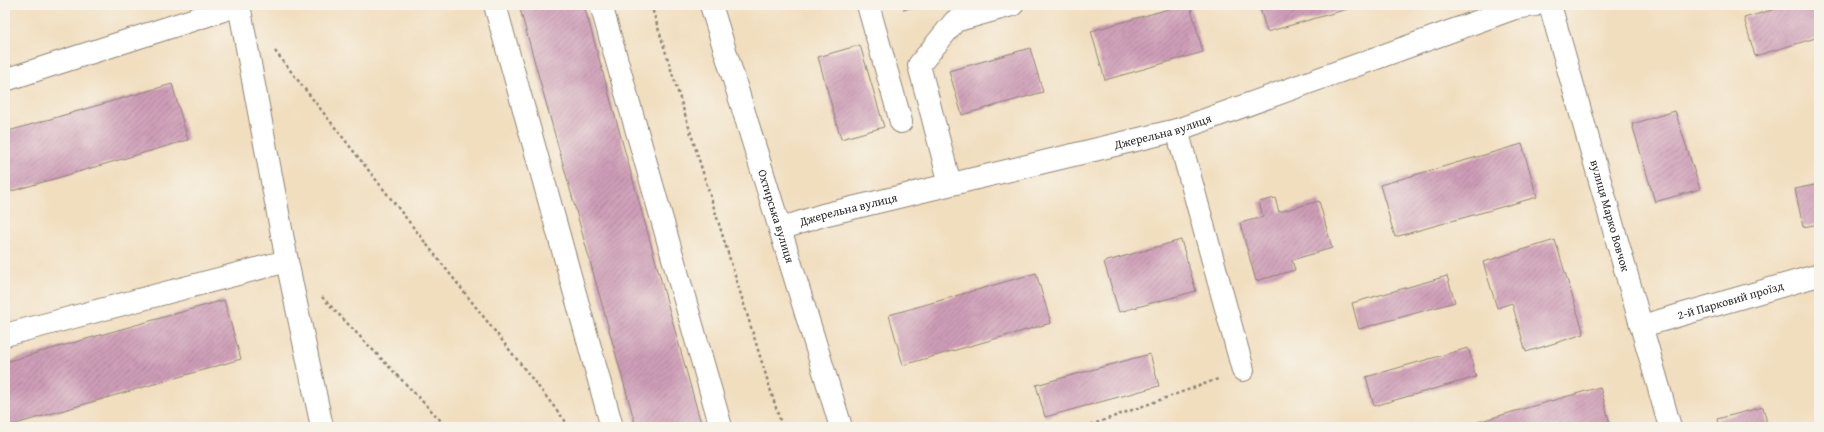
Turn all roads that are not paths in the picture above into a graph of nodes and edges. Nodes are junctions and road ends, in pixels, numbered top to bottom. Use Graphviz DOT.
graph roads {
  1 [pos="494,5"];
  2 [pos="601,5"];
  3 [pos="711,5"];
  4 [pos="868,5"];
  5 [pos="1012,5"];
  6 [pos="1535,5"];
  7 [pos="1550,5"];
  8 [pos="953,13"];
  9 [pos="5,80"];
  10 [pos="901,122"];
  11 [pos="1177,130"];
  12 [pos="950,184"];
  13 [pos="780,229"];
  14 [pos="287,261"];
  15 [pos="1819,275"];
  16 [pos="1642,326"];
  17 [pos="5,335"];
  18 [pos="1243,370"];
  19 [pos="322,427"];
  20 [pos="612,427"];
  21 [pos="722,427"];
  22 [pos="841,427"];
  23 [pos="1670,427"];
  1 -- 20 [label="street"];
  2 -- 21 [label="street"];
  3 -- 13 [label="street, Охтирська вулиця"];
  4 -- 10 [label="street"];
  5 -- 8 [label="street"];
  6 -- 11 [label="street, Джерельна вулиця"];
  7 -- 16 [label="street, вулиця Марко Вовчок"];
  8 -- 12 [label="street"];
  9 -- 14 [label="street"];
  11 -- 12 [label="street, Джерельна вулиця"];
  11 -- 18 [label="street"];
  12 -- 13 [label="street, Джерельна вулиця"];
  13 -- 22 [label="street, Охтирська вулиця"];
  14 -- 17 [label="street"];
  14 -- 19 [label="street"];
  15 -- 16 [label="street, 2-й Парковий проїзд"];
  16 -- 23 [label="street, вулиця Марко Вовчок"];
}
